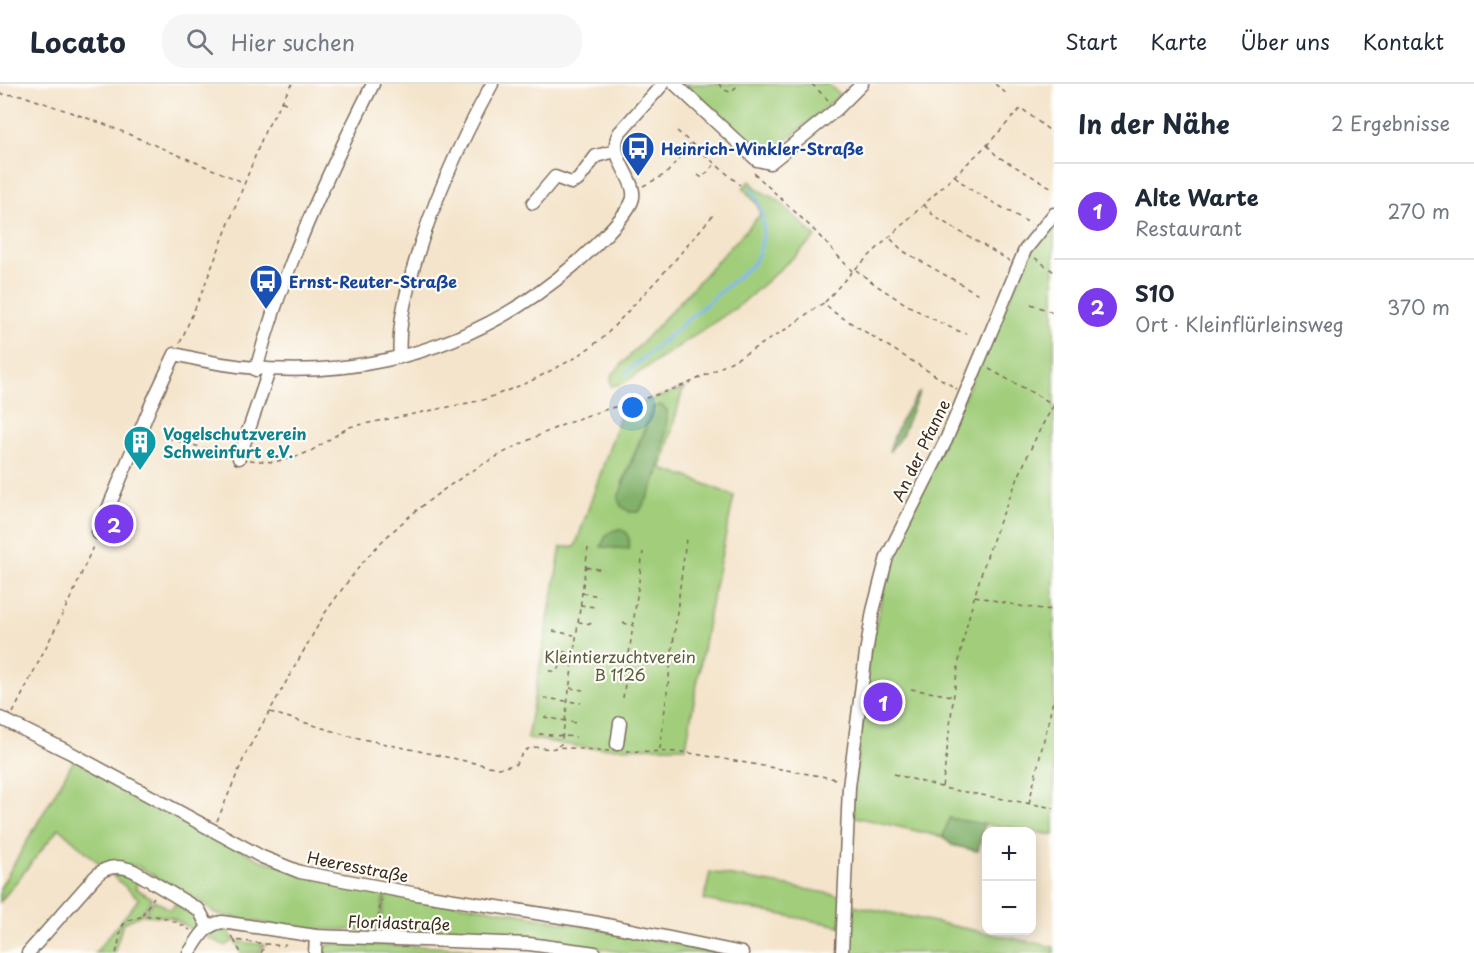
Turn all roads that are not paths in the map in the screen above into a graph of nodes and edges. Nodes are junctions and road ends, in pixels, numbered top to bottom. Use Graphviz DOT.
graph roads {
  1 [pos="373,84"];
  2 [pos="492,84"];
  3 [pos="663,84"];
  4 [pos="675,84"];
  5 [pos="862,84"];
  6 [pos="616,151"];
  7 [pos="533,203"];
  8 [pos="1054,214"];
  9 [pos="400,357"];
  10 [pos="262,370"];
  11 [pos="239,458"];
  12 [pos="98,533"];
  13 [pos="4,720"];
  14 [pos="620,723"];
  15 [pos="620,749"];
  16 [pos="204,931"];
  17 [pos="316,936"];
  18 [pos="554,950"];
  19 [pos="28,953"];
  20 [pos="189,953"];
  21 [pos="315,953"];
  22 [pos="596,953"];
  23 [pos="742,953"];
  24 [pos="842,953"];
  1 -- 10 [label="street"];
  2 -- 9 [label="street"];
  3 -- 6 [label="street"];
  4 -- 5 [label="street"];
  6 -- 7 [label="street"];
  6 -- 9 [label="street"];
  8 -- 24 [label="street, An der Pfanne"];
  9 -- 10 [label="street"];
  10 -- 11 [label="street"];
  10 -- 12 [label="street"];
  13 -- 23 [label="street, Heeresstraße"];
  14 -- 15 [label="street"];
  16 -- 17 [label="street, Floridastraße"];
  16 -- 19 [label="street"];
  16 -- 20 [label="street"];
  17 -- 18 [label="street, Floridastraße"];
  17 -- 21 [label="street"];
  18 -- 22 [label="street, Floridastraße"];
}
